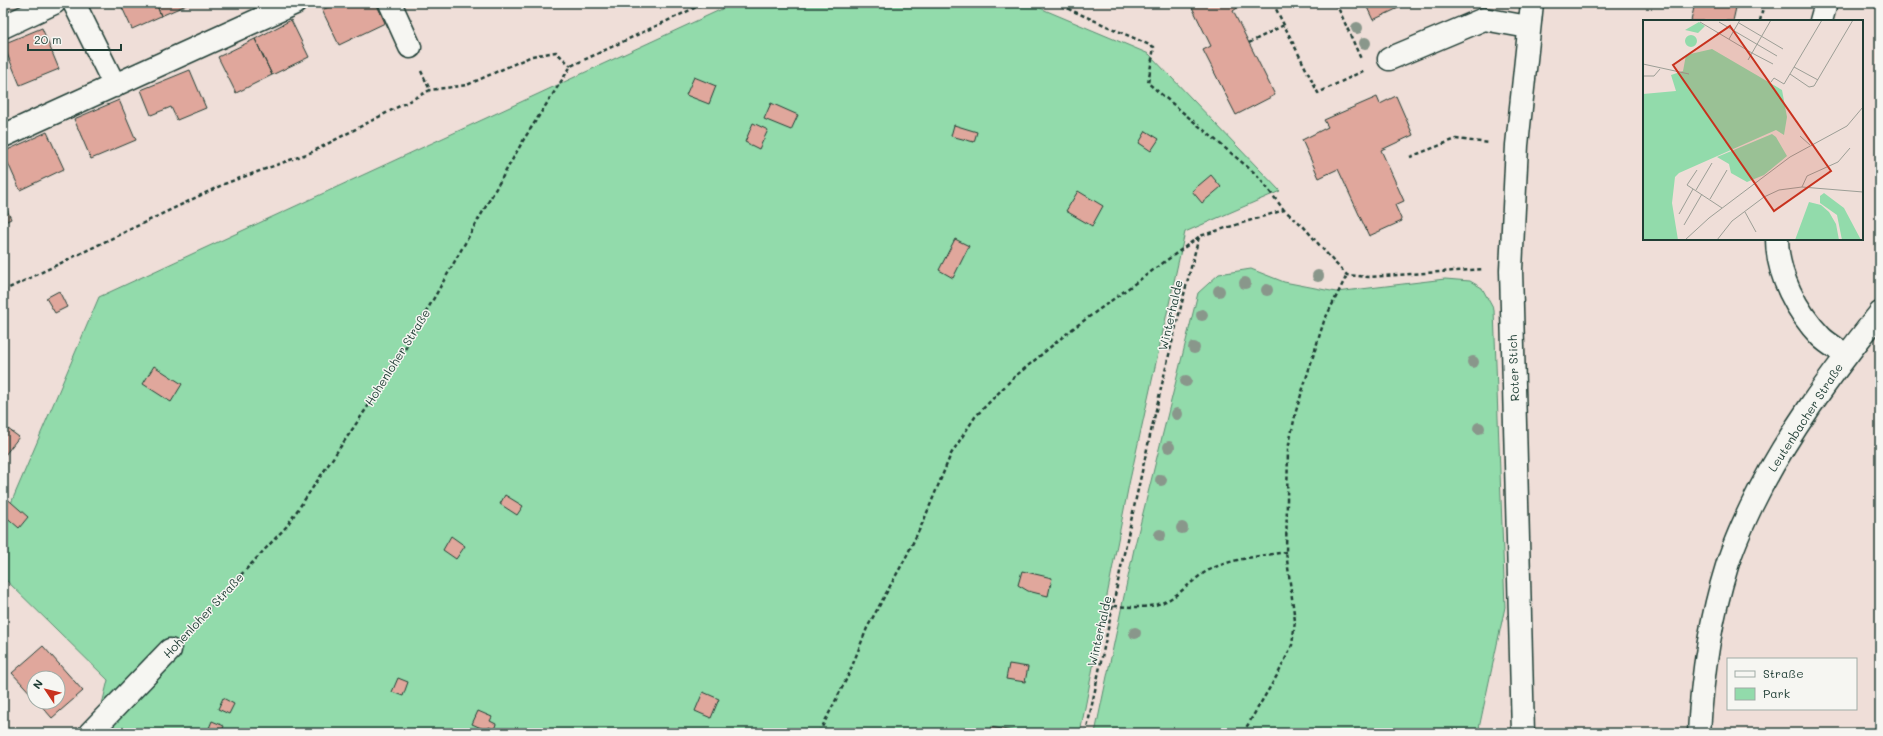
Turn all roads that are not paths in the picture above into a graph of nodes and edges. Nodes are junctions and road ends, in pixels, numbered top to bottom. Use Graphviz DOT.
graph roads {
  1 [pos="54,3"];
  2 [pos="74,3"];
  3 [pos="295,3"];
  4 [pos="390,3"];
  5 [pos="1532,3"];
  6 [pos="1826,3"];
  7 [pos="1821,20"];
  8 [pos="3,27"];
  9 [pos="1528,27"];
  10 [pos="410,47"];
  11 [pos="1389,59"];
  12 [pos="115,86"];
  13 [pos="3,136"];
  14 [pos="1777,240"];
  15 [pos="1880,314"];
  16 [pos="1846,355"];
  17 [pos="170,650"];
  18 [pos="90,733"];
  19 [pos="1523,733"];
  20 [pos="1699,733"];
  1 -- 8 [label="street"];
  2 -- 12 [label="street"];
  3 -- 12 [label="street"];
  4 -- 10 [label="street"];
  5 -- 9 [label="street, Roter Stich"];
  6 -- 7 [label="street"];
  9 -- 11 [label="street"];
  9 -- 19 [label="street, Roter Stich"];
  12 -- 13 [label="street"];
  14 -- 16 [label="street, Leutenbacher Straße"];
  15 -- 16 [label="street, Leutenbacher Straße"];
  16 -- 20 [label="street, Leutenbacher Straße"];
  17 -- 18 [label="street, Hohenloher Straße"];
}
